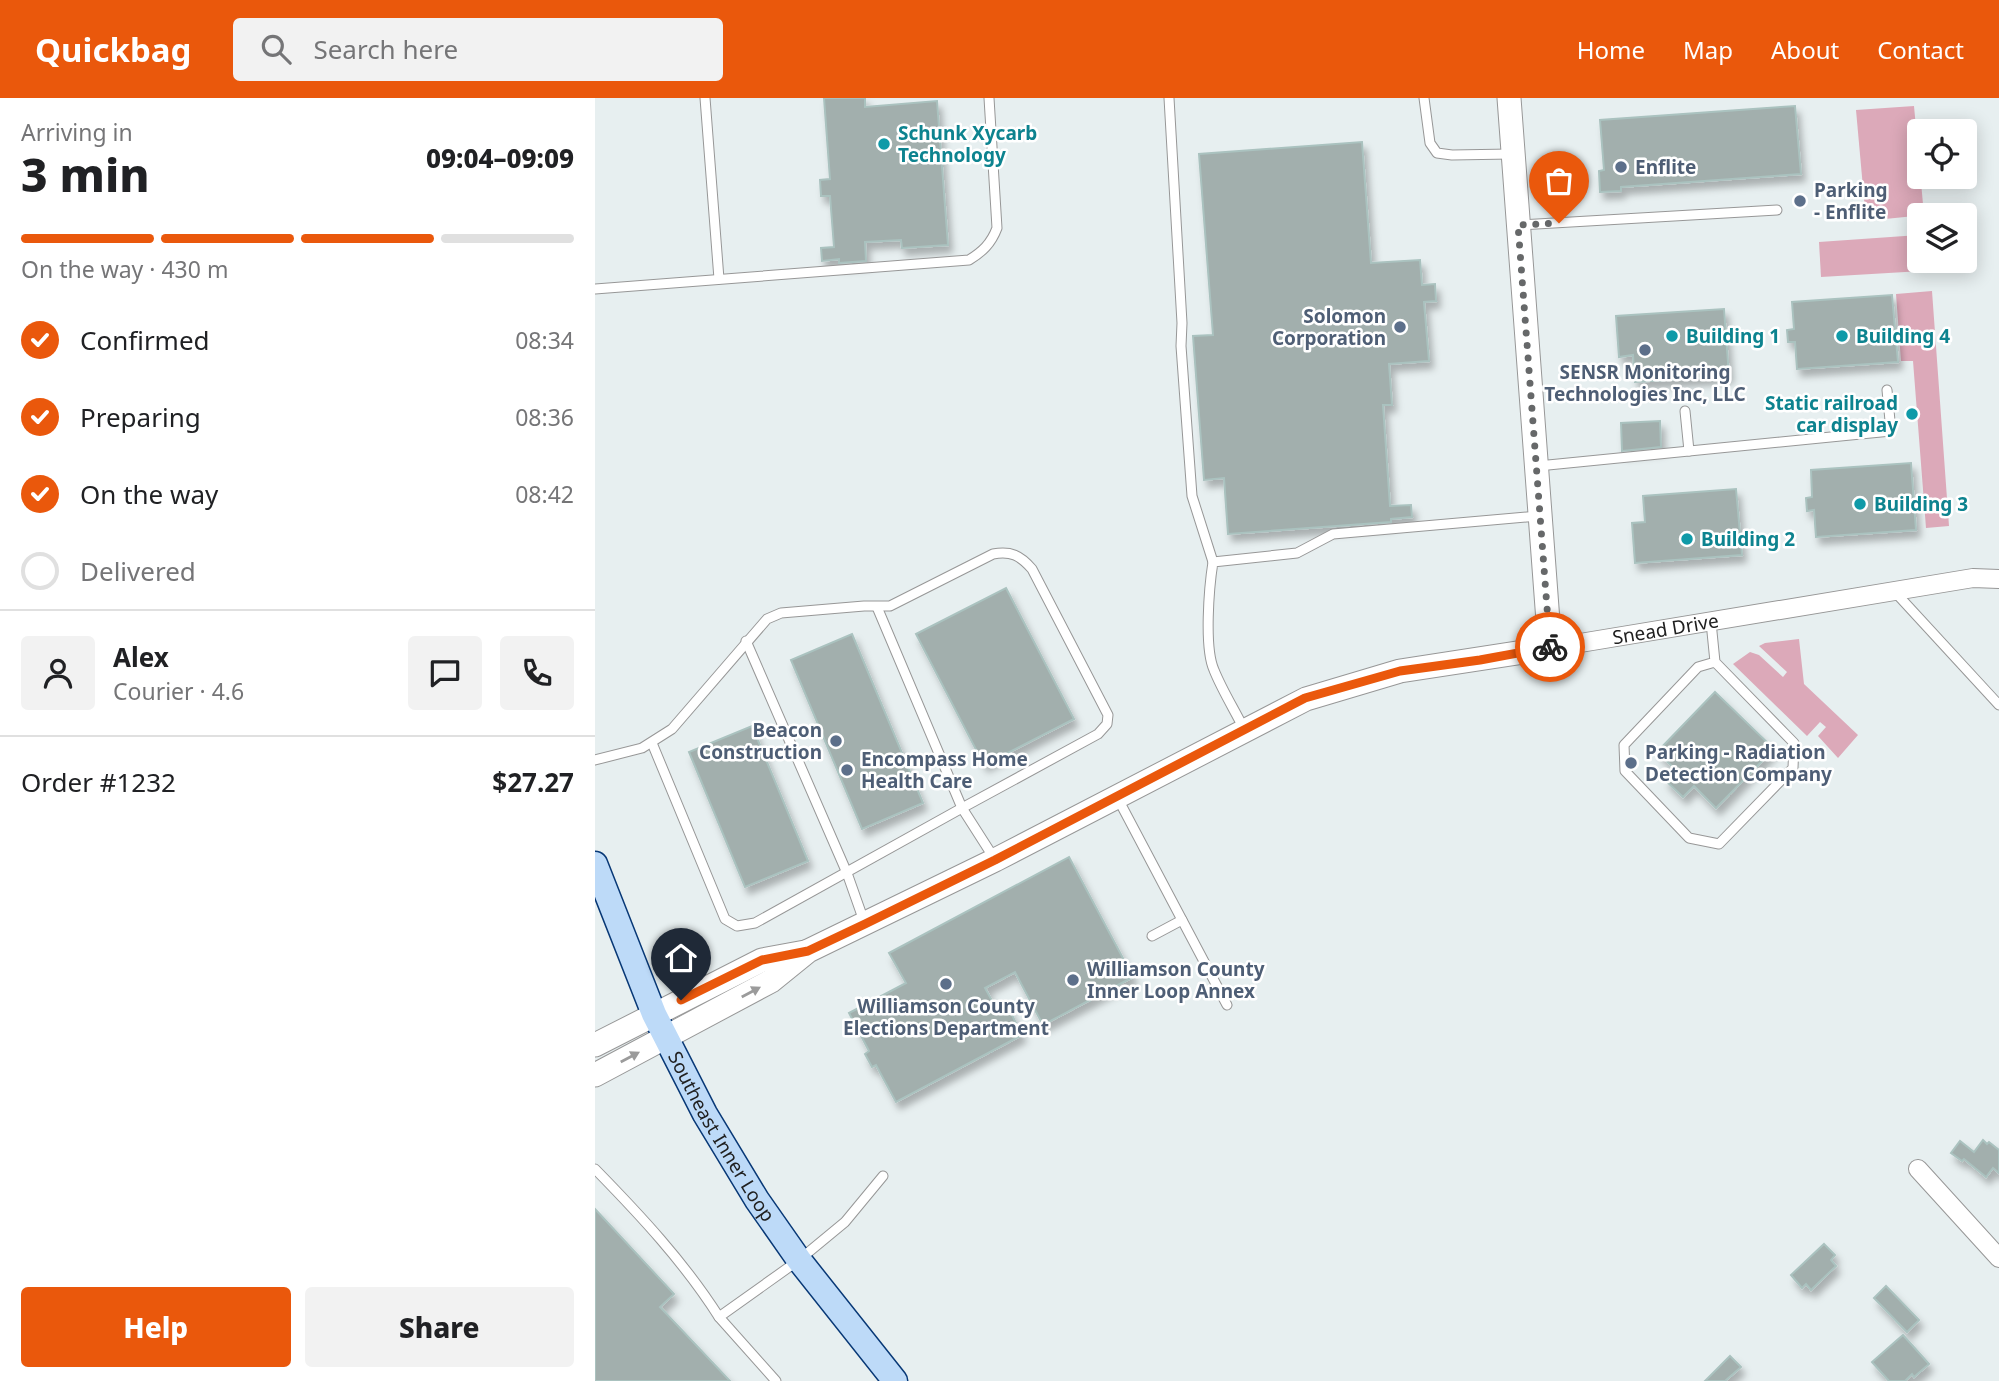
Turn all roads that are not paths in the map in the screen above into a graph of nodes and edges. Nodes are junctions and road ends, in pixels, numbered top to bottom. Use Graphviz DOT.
graph roads {
  1 [pos="705,98"];
  2 [pos="989,98"];
  3 [pos="1169,98"];
  4 [pos="1424,98"];
  5 [pos="1509,98"];
  6 [pos="1513,153"];
  7 [pos="1777,211"];
  8 [pos="1518,225"];
  9 [pos="719,279"];
  10 [pos="595,289"];
  11 [pos="1887,390"];
  12 [pos="1685,411"];
  13 [pos="1689,451"];
  14 [pos="1537,466"];
  15 [pos="1541,516"];
  16 [pos="1213,562"];
  17 [pos="1999,579"];
  18 [pos="1895,592"];
  19 [pos="877,607"];
  20 [pos="1711,622"];
  21 [pos="746,641"];
  22 [pos="1551,648"];
  23 [pos="1715,662"];
  24 [pos="1999,705"];
  25 [pos="1244,729"];
  26 [pos="652,743"];
  27 [pos="595,760"];
  28 [pos="1116,796"];
  29 [pos="962,808"];
  30 [pos="995,860"];
  31 [pos="595,864"];
  32 [pos="847,873"];
  33 [pos="1182,920"];
  34 [pos="865,924"];
  35 [pos="1151,936"];
  36 [pos="808,951"];
  37 [pos="1227,1006"];
  38 [pos="654,1014"];
  39 [pos="665,1038"];
  40 [pos="595,1045"];
  41 [pos="595,1075"];
  42 [pos="595,1169"];
  43 [pos="1919,1169"];
  44 [pos="883,1176"];
  45 [pos="1999,1258"];
  46 [pos="800,1260"];
  47 [pos="719,1317"];
  48 [pos="776,1381"];
  49 [pos="895,1381"];
  1 -- 9 [label="lane"];
  2 -- 9 [label="lane"];
  3 -- 16 [label="lane"];
  4 -- 6 [label="lane"];
  5 -- 6 [label="street"];
  6 -- 8 [label="street"];
  7 -- 8 [label="lane"];
  8 -- 14 [label="street"];
  9 -- 10 [label="lane"];
  11 -- 13 [label="lane"];
  12 -- 13 [label="lane"];
  13 -- 14 [label="lane"];
  14 -- 15 [label="street"];
  15 -- 16 [label="lane"];
  15 -- 22 [label="street"];
  16 -- 25 [label="lane"];
  17 -- 18 [label="street, Snead Drive"];
  18 -- 20 [label="street, Snead Drive"];
  18 -- 24 [label="lane"];
  19 -- 21 [label="lane"];
  19 -- 29 [label="lane"];
  19 -- 29 [label="lane"];
  20 -- 22 [label="street, Snead Drive"];
  20 -- 23 [label="lane"];
  21 -- 26 [label="lane"];
  21 -- 32 [label="lane"];
  22 -- 25 [label="street, Snead Drive"];
  23 -- 23 [label="lane"];
  25 -- 28 [label="street, Snead Drive"];
  26 -- 27 [label="lane"];
  26 -- 32 [label="lane"];
  28 -- 30 [label="street, Snead Drive"];
  28 -- 33 [label="lane"];
  29 -- 30 [label="lane"];
  29 -- 32 [label="lane"];
  30 -- 34 [label="street, Snead Drive"];
  31 -- 38 [label="main road, Southeast Inner Loop"];
  32 -- 34 [label="lane"];
  33 -- 35 [label="lane"];
  33 -- 37 [label="lane"];
  34 -- 36 [label="street, Snead Drive"];
  36 -- 38 [label="street, Snead Drive"];
  39 -- 36 [label="street, Snead Drive, one-way"];
  38 -- 39 [label="main road, Southeast Inner Loop"];
  38 -- 40 [label="street, Snead Drive"];
  41 -- 39 [label="street, Snead Drive, one-way"];
  39 -- 46 [label="main road, Southeast Inner Loop"];
  42 -- 47 [label="lane"];
  43 -- 45 [label="street"];
  44 -- 46 [label="lane"];
  46 -- 47 [label="lane"];
  46 -- 49 [label="main road, Southeast Inner Loop"];
  47 -- 48 [label="lane"];
}
